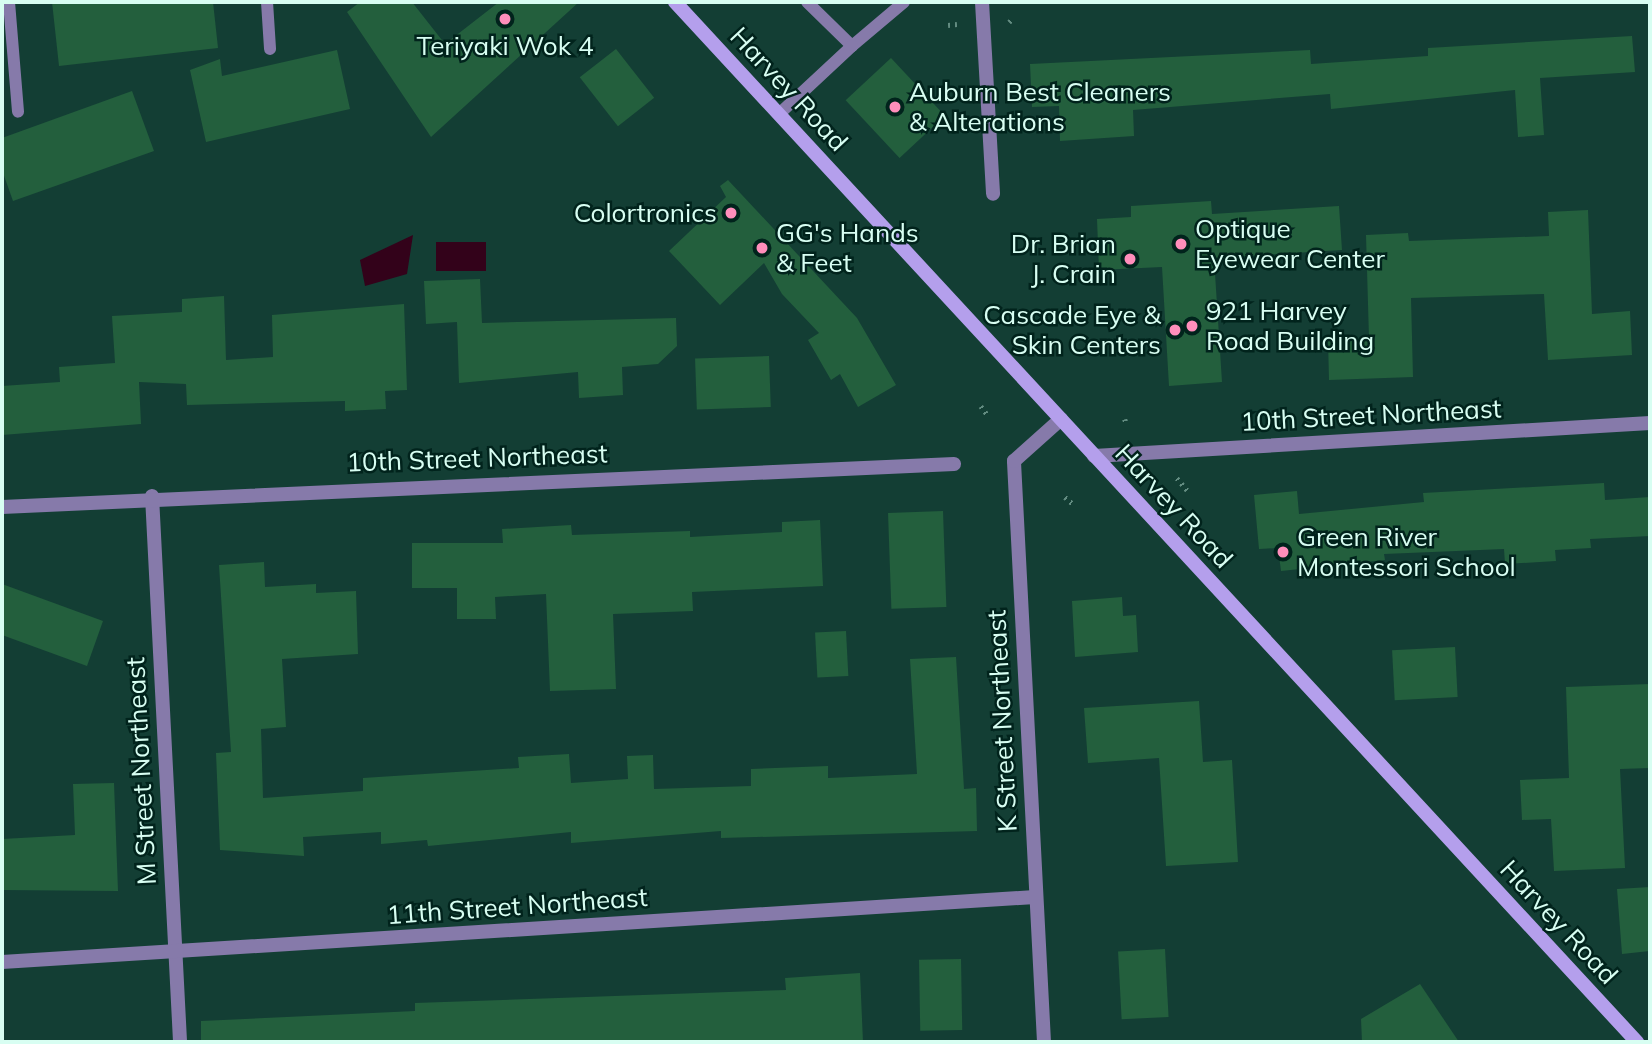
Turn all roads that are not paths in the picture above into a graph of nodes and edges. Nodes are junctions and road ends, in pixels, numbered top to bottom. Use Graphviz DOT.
graph roads {
  1 [pos="9,2"];
  2 [pos="267,2"];
  3 [pos="675,2"];
  4 [pos="807,2"];
  5 [pos="904,2"];
  6 [pos="982,2"];
  7 [pos="852,47"];
  8 [pos="270,49"];
  9 [pos="18,112"];
  10 [pos="779,114"];
  11 [pos="993,194"];
  12 [pos="1061,419"];
  13 [pos="1650,423"];
  14 [pos="1094,456"];
  15 [pos="954,464"];
  16 [pos="152,496"];
  17 [pos="2,506"];
  18 [pos="1035,897"];
  19 [pos="174,953"];
  20 [pos="2,962"];
  21 [pos="180,1042"];
  22 [pos="1044,1042"];
  23 [pos="1637,1042"];
  1 -- 9 [label="lane"];
  2 -- 8 [label="lane"];
  3 -- 10 [label="main road, Harvey Road"];
  4 -- 7 [label="lane"];
  5 -- 7 [label="lane"];
  6 -- 11 [label="street"];
  7 -- 10 [label="lane"];
  10 -- 12 [label="main road, Harvey Road"];
  12 -- 14 [label="main road, Harvey Road"];
  12 -- 18 [label="street, K Street Northeast"];
  13 -- 14 [label="street, 10th Street Northeast"];
  14 -- 23 [label="main road, Harvey Road"];
  15 -- 16 [label="street, 10th Street Northeast"];
  16 -- 17 [label="street, 10th Street Northeast"];
  16 -- 19 [label="street, M Street Northeast"];
  18 -- 19 [label="street, 11th Street Northeast"];
  18 -- 22 [label="street, K Street Northeast"];
  19 -- 20 [label="street, 11th Street Northeast"];
  19 -- 21 [label="street, M Street Northeast"];
}
